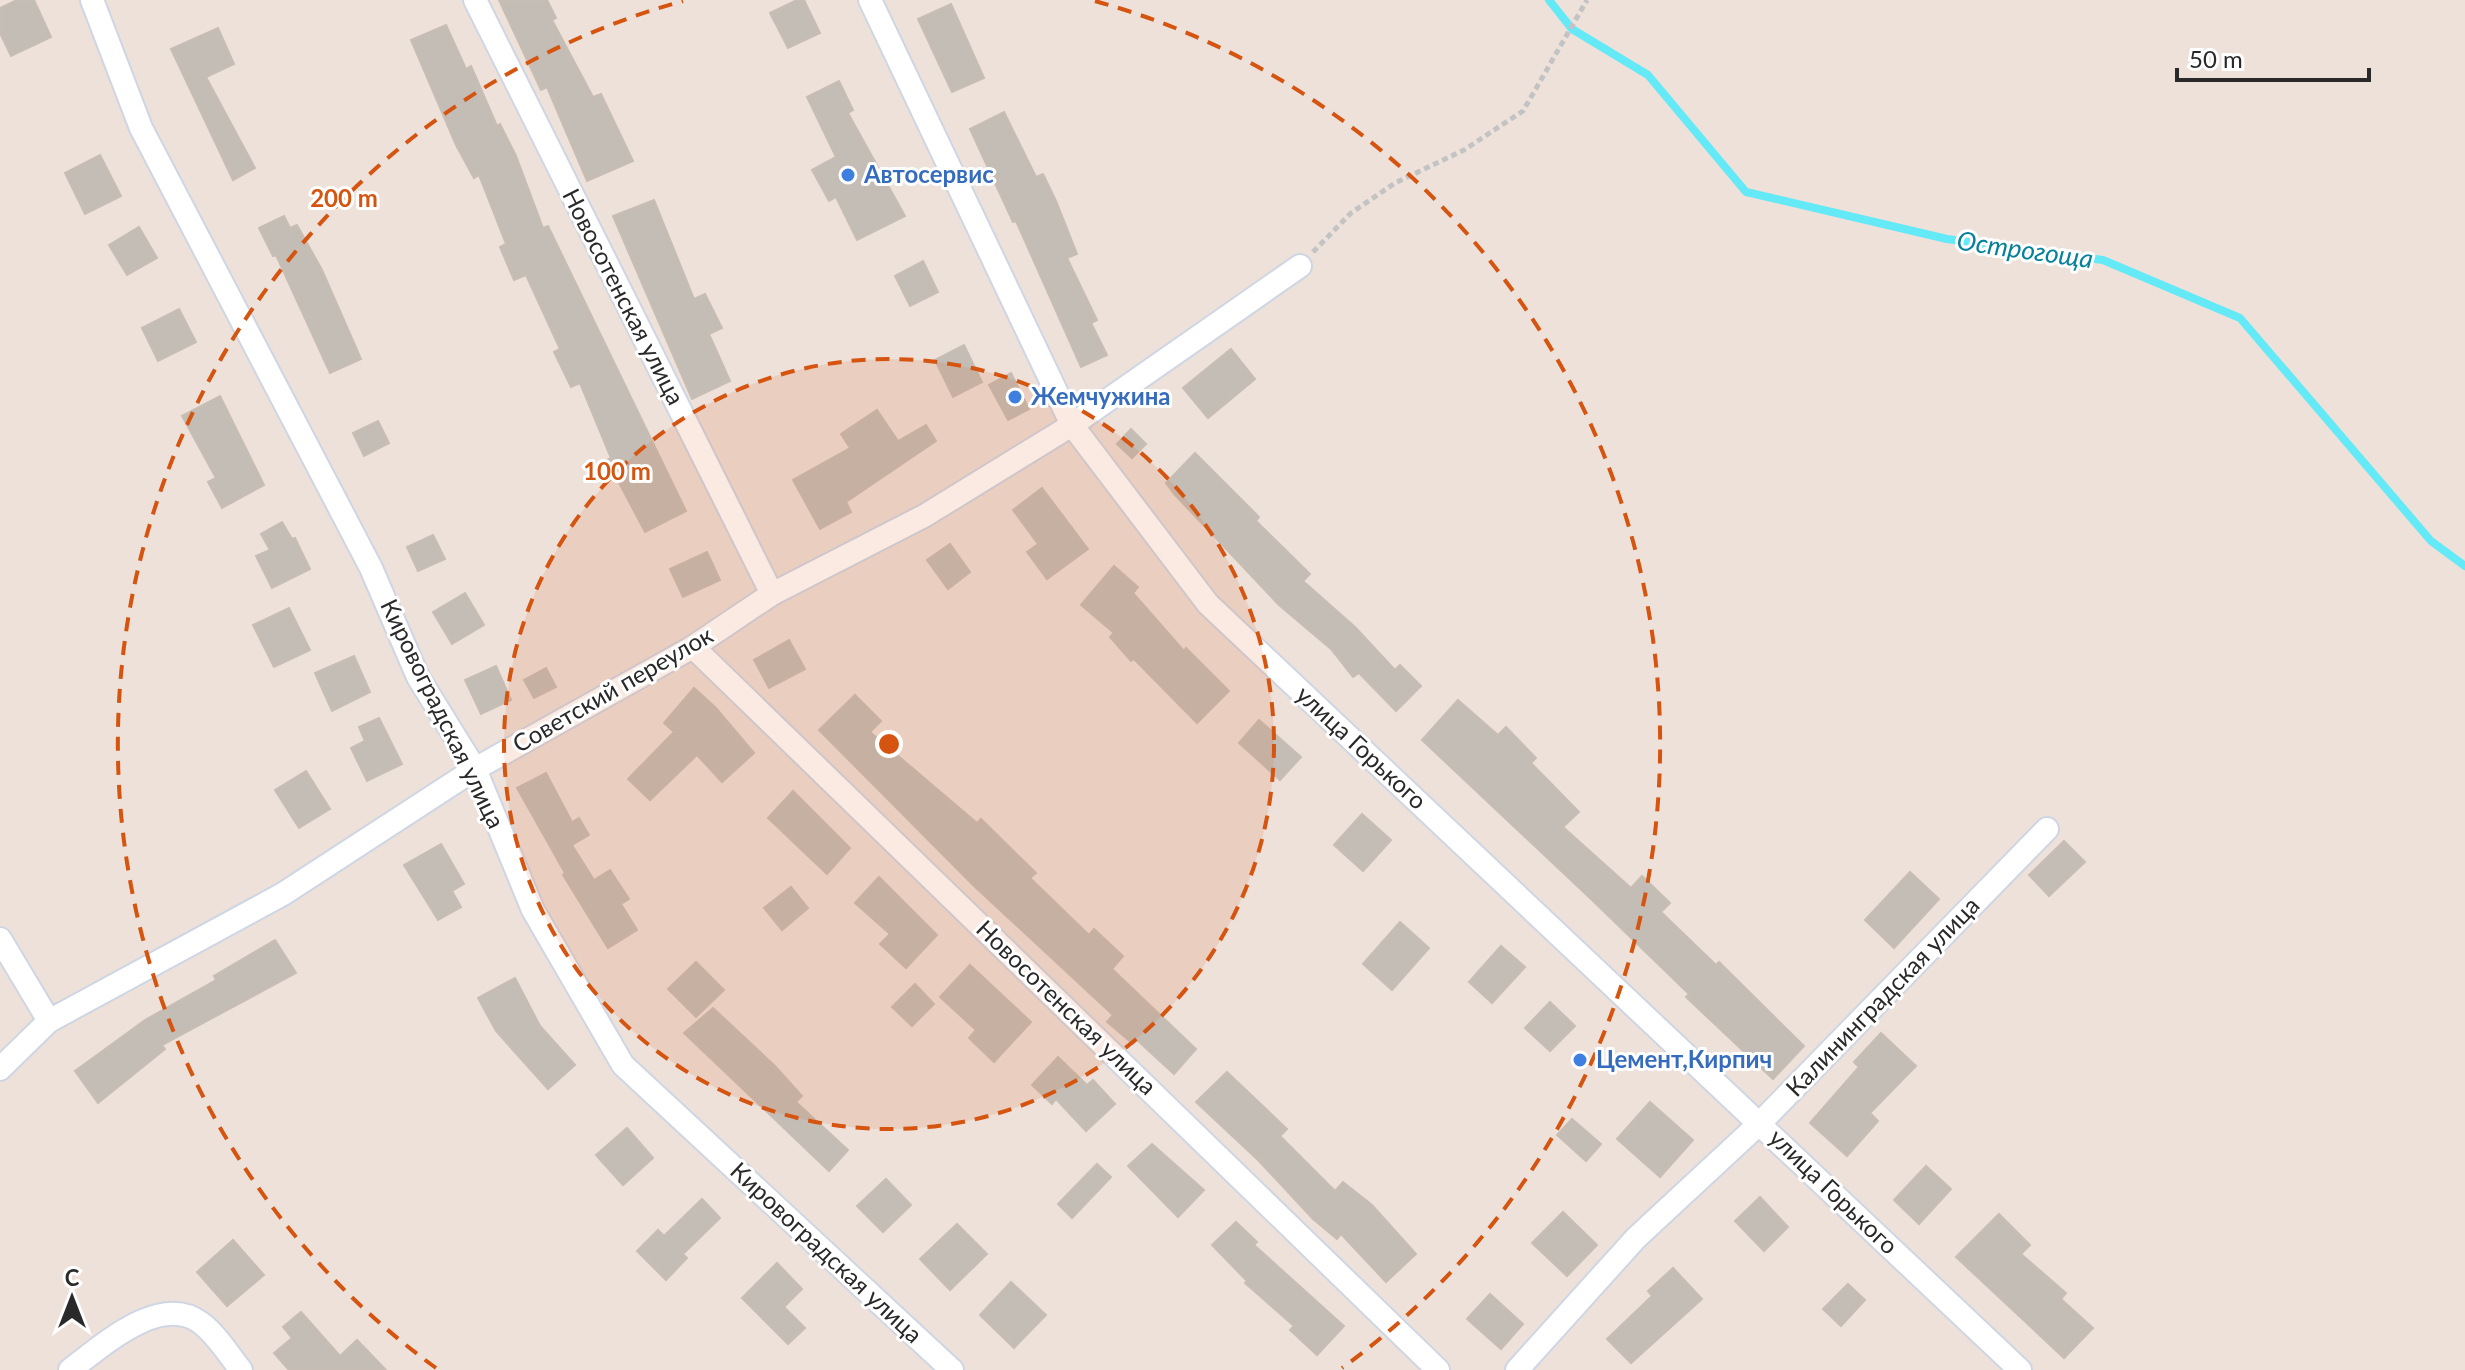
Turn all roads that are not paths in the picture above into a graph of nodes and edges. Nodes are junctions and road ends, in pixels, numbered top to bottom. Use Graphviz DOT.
graph roads {
  1 [pos="92,0"];
  2 [pos="475,0"];
  3 [pos="870,0"];
  4 [pos="1300,266"];
  5 [pos="1072,425"];
  6 [pos="772,594"];
  7 [pos="693,647"];
  8 [pos="475,769"];
  9 [pos="2047,829"];
  10 [pos="0,939"];
  11 [pos="49,1021"];
  12 [pos="0,1069"];
  13 [pos="1760,1123"];
  14 [pos="1520,1369"];
  15 [pos="70,1370"];
  16 [pos="241,1370"];
  17 [pos="952,1370"];
  18 [pos="1438,1370"];
  19 [pos="2020,1370"];
  1 -- 8 [label="street, Кировоградская улица"];
  2 -- 6 [label="street, Новосотенская улица"];
  3 -- 5 [label="street, улица Горького"];
  4 -- 5 [label="street, Советский переулок"];
  5 -- 6 [label="street, Советский переулок"];
  5 -- 13 [label="street, улица Горького"];
  6 -- 7 [label="street, Советский переулок"];
  7 -- 8 [label="street, Советский переулок"];
  7 -- 18 [label="street, Новосотенская улица"];
  8 -- 11 [label="street, Советский переулок"];
  8 -- 17 [label="street, Кировоградская улица"];
  9 -- 13 [label="street, Калининградская улица"];
  10 -- 11 [label="street"];
  11 -- 12 [label="street, Советский переулок"];
  13 -- 14 [label="street, Калининградская улица"];
  13 -- 19 [label="street, улица Горького"];
  15 -- 16 [label="street"];
}
